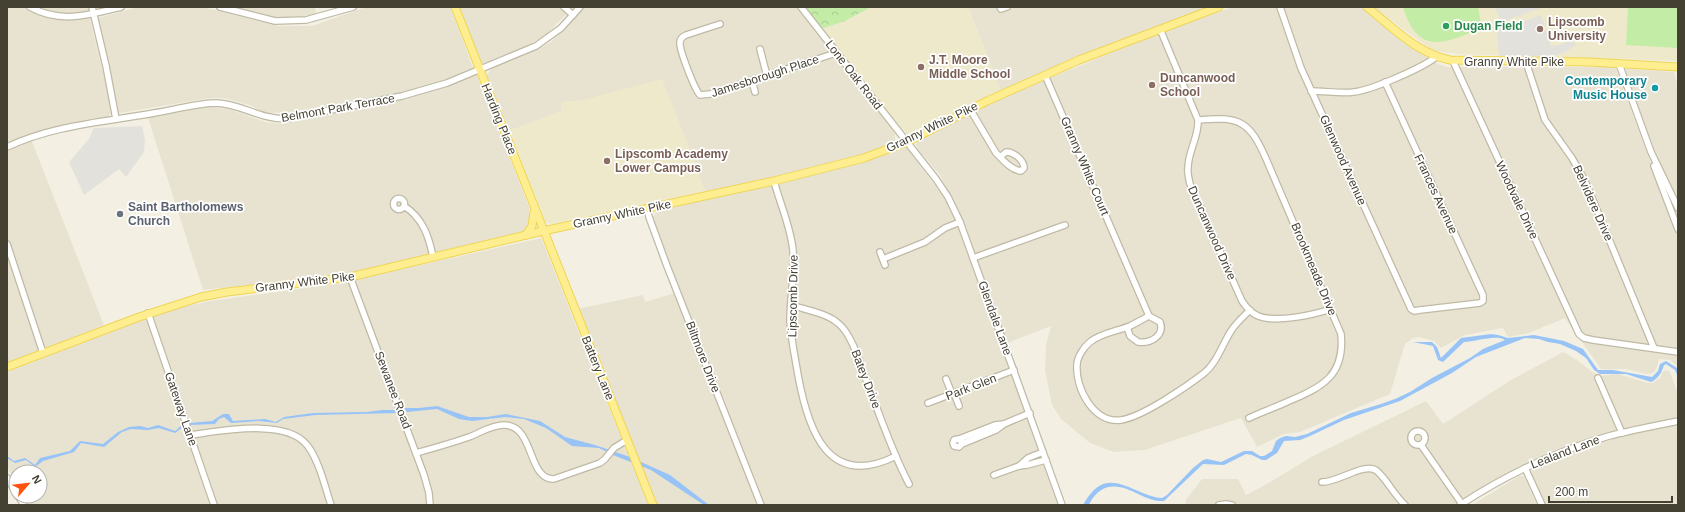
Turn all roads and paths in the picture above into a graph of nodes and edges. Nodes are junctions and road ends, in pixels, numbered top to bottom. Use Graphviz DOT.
graph roads {
  1 [pos="30,7"];
  2 [pos="92,7"];
  3 [pos="121,7"];
  4 [pos="220,7"];
  5 [pos="353,7"];
  6 [pos="455,7"];
  7 [pos="564,7"];
  8 [pos="580,7"];
  9 [pos="801,7"];
  10 [pos="1000,7"];
  11 [pos="1007,7"];
  12 [pos="1220,7"];
  13 [pos="1280,7"];
  14 [pos="1367,7"];
  15 [pos="93,14"];
  16 [pos="573,15"];
  17 [pos="720,24"];
  18 [pos="1160,29"];
  19 [pos="760,49"];
  20 [pos="836,54"];
  21 [pos="1436,57"];
  22 [pos="1453,61"];
  23 [pos="1526,62"];
  24 [pos="1619,64"];
  25 [pos="1678,68"];
  26 [pos="480,70"];
  27 [pos="1045,75"];
  28 [pos="767,76"];
  29 [pos="752,81"];
  30 [pos="1385,82"];
  31 [pos="1311,90"];
  32 [pos="755,92"];
  33 [pos="970,109"];
  34 [pos="116,119"];
  35 [pos="1198,120"];
  36 [pos="907,142"];
  37 [pos="7,147"];
  38 [pos="1651,152"];
  39 [pos="1000,157"];
  40 [pos="774,181"];
  41 [pos="404,206"];
  42 [pos="534,208"];
  43 [pos="647,208"];
  44 [pos="1678,208"];
  45 [pos="960,222"];
  46 [pos="1065,225"];
  47 [pos="1678,229"];
  48 [pos="543,231"];
  49 [pos="526,235"];
  50 [pos="7,244"];
  51 [pos="880,252"];
  52 [pos="433,257"];
  53 [pos="973,258"];
  54 [pos="883,259"];
  55 [pos="885,265"];
  56 [pos="350,277"];
  57 [pos="791,305"];
  58 [pos="1331,309"];
  59 [pos="1250,310"];
  60 [pos="1413,310"];
  61 [pos="148,313"];
  62 [pos="1149,316"];
  63 [pos="1127,327"];
  64 [pos="1654,348"];
  65 [pos="1678,352"];
  66 [pos="43,353"];
  67 [pos="7,367"];
  68 [pos="1014,370"];
  69 [pos="1598,378"];
  70 [pos="946,379"];
  71 [pos="953,394"];
  72 [pos="928,403"];
  73 [pos="959,406"];
  74 [pos="1030,413"];
  75 [pos="1249,418"];
  76 [pos="1678,421"];
  77 [pos="1622,433"];
  78 [pos="190,435"];
  79 [pos="627,440"];
  80 [pos="961,441"];
  81 [pos="1421,445"];
  82 [pos="1043,452"];
  83 [pos="416,453"];
  84 [pos="896,456"];
  85 [pos="1046,460"];
  86 [pos="1020,466"];
  87 [pos="1525,468"];
  88 [pos="994,475"];
  89 [pos="1322,482"];
  90 [pos="909,484"];
  91 [pos="1062,503"];
  92 [pos="214,505"];
  93 [pos="331,505"];
  94 [pos="430,505"];
  95 [pos="653,505"];
  96 [pos="761,505"];
  97 [pos="1219,505"];
  98 [pos="1231,505"];
  99 [pos="1405,505"];
  100 [pos="1461,505"];
  101 [pos="1542,505"];
  1 -- 15 [label="street"];
  2 -- 15 [label="street"];
  3 -- 15 [label="street"];
  4 -- 5 [label="street"];
  6 -- 26 [label="main road, Harding Place"];
  7 -- 16 [label="street"];
  8 -- 16 [label="street, Belmont Park Terrace"];
  9 -- 20 [label="street, Lone Oak Road"];
  10 -- 11 [label="street"];
  12 -- 18 [label="main road, Granny White Pike"];
  13 -- 31 [label="street, Glenwood Avenue"];
  14 -- 21 [label="main road, Granny White Pike"];
  15 -- 34 [label="street"];
  16 -- 26 [label="street, Belmont Park Terrace"];
  17 -- 29 [label="street, Jamesborough Place"];
  18 -- 27 [label="main road, Granny White Pike"];
  18 -- 35 [label="street"];
  19 -- 28 [label="street"];
  20 -- 28 [label="street, Jamesborough Place"];
  20 -- 36 [label="street, Lone Oak Road"];
  21 -- 22 [label="main road, Granny White Pike"];
  21 -- 30 [label="street"];
  22 -- 23 [label="main road, Granny White Pike"];
  22 -- 64 [label="street, Woodvale Drive"];
  23 -- 24 [label="main road, Granny White Pike"];
  23 -- 64 [label="street, Belvidere Drive"];
  24 -- 25 [label="main road, Granny White Pike"];
  24 -- 38 [label="street"];
  26 -- 34 [label="street, Belmont Park Terrace"];
  26 -- 42 [label="main road, Harding Place"];
  27 -- 33 [label="main road, Granny White Pike"];
  27 -- 62 [label="street, Granny White Court"];
  28 -- 29 [label="street, Jamesborough Place"];
  29 -- 32 [label="street"];
  30 -- 31 [label="street"];
  30 -- 60 [label="street, Frances Avenue"];
  31 -- 60 [label="street, Glenwood Avenue"];
  33 -- 36 [label="main road, Granny White Pike"];
  33 -- 39 [label="street"];
  34 -- 37 [label="street, Belmont Park Terrace"];
  35 -- 58 [label="street, Brookmeade Drive"];
  35 -- 59 [label="street, Duncanwood Drive"];
  36 -- 40 [label="main road, Granny White Pike"];
  36 -- 45 [label="street, Glendale Lane"];
  38 -- 44 [label="street"];
  38 -- 47 [label="street"];
  40 -- 43 [label="main road, Granny White Pike"];
  40 -- 57 [label="street, Lipscomb Drive"];
  41 -- 52 [label="street"];
  42 -- 48 [label="main road, Harding Place"];
  42 -- 49 [label="main road"];
  43 -- 48 [label="main road, Granny White Pike"];
  43 -- 96 [label="street, Biltmore Drive"];
  45 -- 53 [label="street, Glendale Lane"];
  45 -- 54 [label="street"];
  46 -- 53 [label="street"];
  48 -- 49 [label="main road, Granny White Pike"];
  48 -- 79 [label="main road, Battery Lane"];
  49 -- 52 [label="main road, Granny White Pike"];
  50 -- 66 [label="street"];
  51 -- 54 [label="street"];
  52 -- 56 [label="main road, Granny White Pike"];
  53 -- 68 [label="street, Glendale Lane"];
  54 -- 55 [label="street"];
  56 -- 61 [label="main road, Granny White Pike"];
  56 -- 83 [label="street, Sewanee Road"];
  57 -- 84 [label="street, Batey Drive"];
  57 -- 84 [label="street, Lipscomb Drive"];
  58 -- 59 [label="street"];
  58 -- 75 [label="street, Brookmeade Drive"];
  59 -- 63 [label="street"];
  61 -- 66 [label="main road, Granny White Pike"];
  61 -- 78 [label="street, Gateway Lane"];
  62 -- 63 [label="street"];
  62 -- 63 [label="street"];
  64 -- 65 [label="street"];
  66 -- 67 [label="main road, Granny White Pike"];
  68 -- 71 [label="street, Park Glen"];
  68 -- 74 [label="street, Glendale Lane"];
  69 -- 77 [label="street"];
  70 -- 71 [label="street"];
  71 -- 72 [label="street, Park Glen"];
  71 -- 73 [label="street"];
  74 -- 80 [label="street"];
  74 -- 82 [label="street, Glendale Lane"];
  76 -- 77 [label="street, Lealand Lane"];
  77 -- 87 [label="street, Lealand Lane"];
  78 -- 92 [label="street, Gateway Lane"];
  78 -- 93 [label="street"];
  79 -- 83 [label="street"];
  79 -- 95 [label="main road, Battery Lane"];
  81 -- 100 [label="street"];
  82 -- 85 [label="street, Glendale Lane"];
  82 -- 86 [label="street"];
  83 -- 94 [label="street, Sewanee Road"];
  84 -- 90 [label="street, Batey Drive"];
  85 -- 86 [label="street"];
  85 -- 91 [label="street, Glendale Lane"];
  86 -- 88 [label="street"];
  87 -- 100 [label="street, Lealand Lane"];
  87 -- 101 [label="street"];
  89 -- 99 [label="street"];
  97 -- 98 [label="street"];
}
